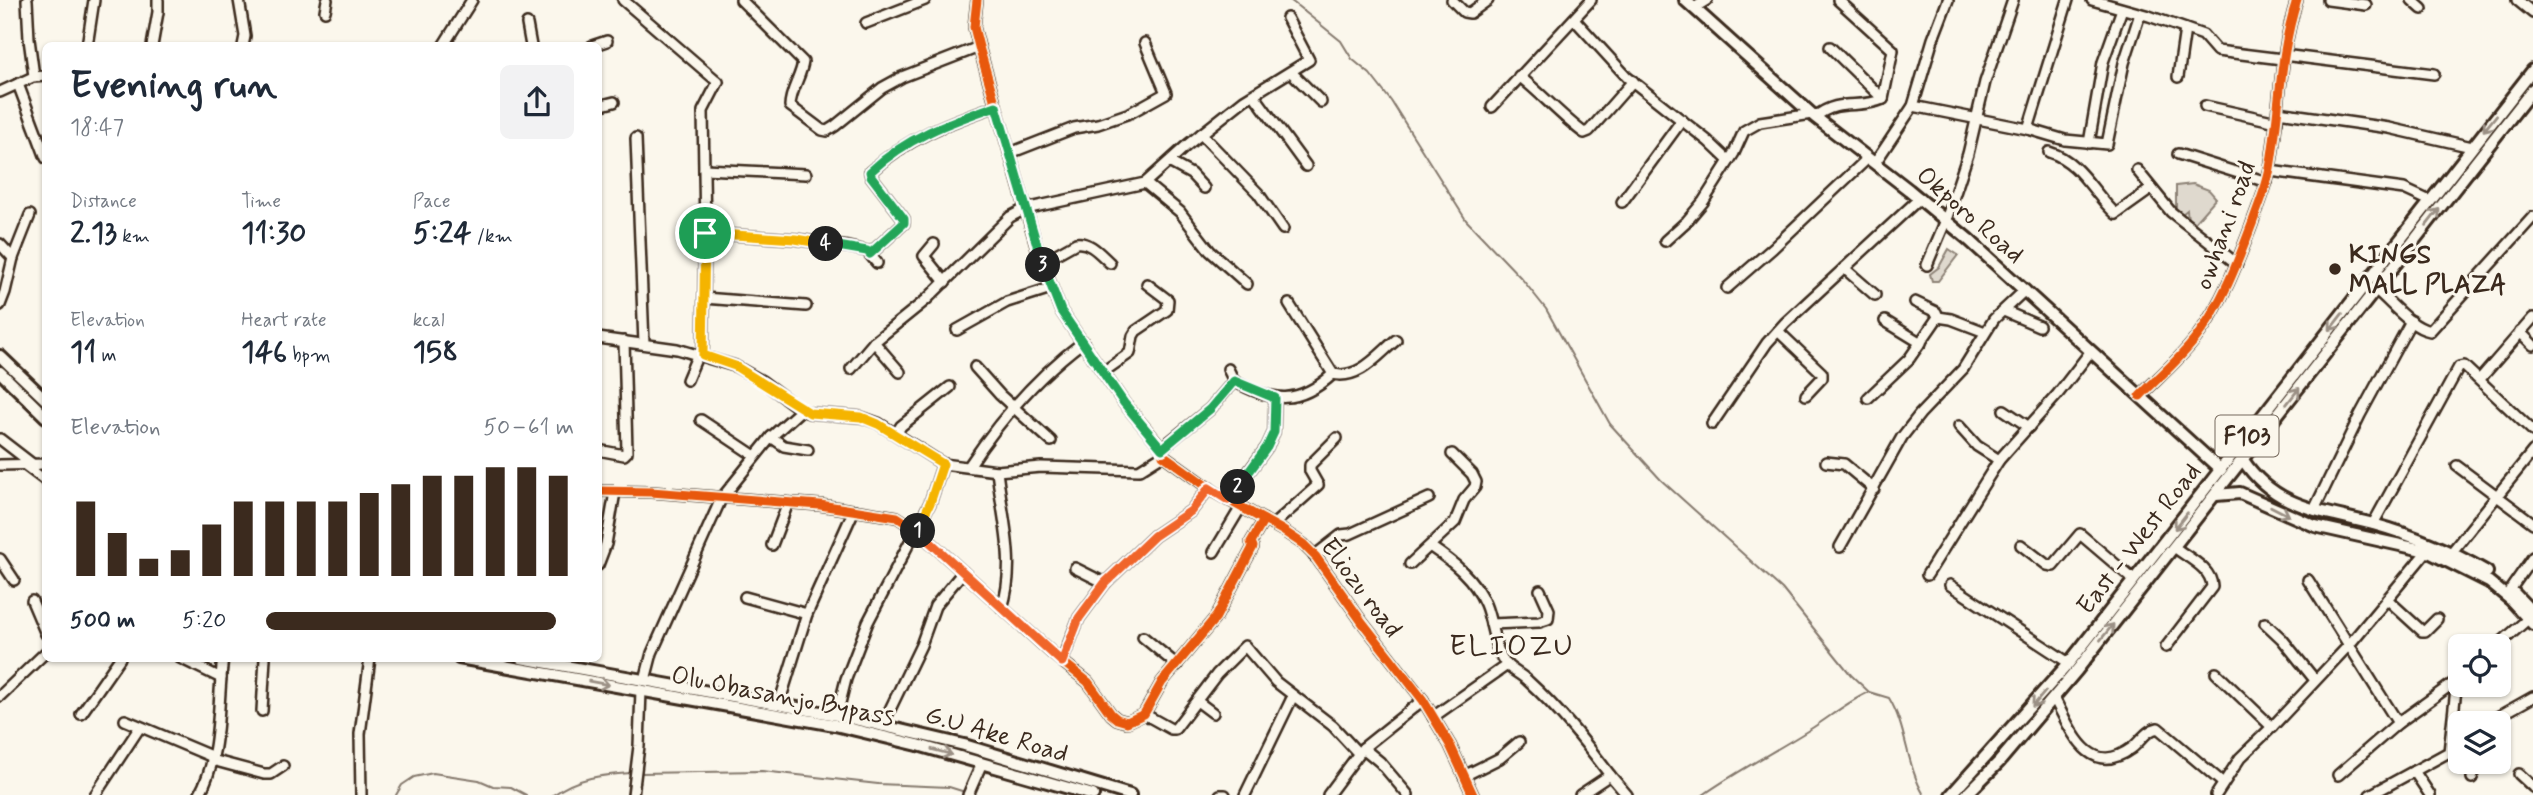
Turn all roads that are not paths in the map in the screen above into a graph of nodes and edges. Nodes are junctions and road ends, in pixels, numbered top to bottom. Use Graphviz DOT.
graph roads {
  1 [pos="27,0"];
  2 [pos="94,0"];
  3 [pos="158,0"];
  4 [pos="239,0"];
  5 [pos="327,0"];
  6 [pos="472,0"];
  7 [pos="925,0"];
  8 [pos="1452,0"];
  9 [pos="1488,0"];
  10 [pos="1591,0"];
  11 [pos="1685,0"];
  12 [pos="1707,0"];
  13 [pos="1838,0"];
  14 [pos="1948,0"];
  15 [pos="2013,0"];
  16 [pos="2068,0"];
  17 [pos="2091,0"];
  18 [pos="2297,0"];
  19 [pos="2329,0"];
  20 [pos="2412,0"];
  21 [pos="2517,0"];
  22 [pos="627,1"];
  23 [pos="742,1"];
  24 [pos="974,2"];
  25 [pos="2366,5"];
  26 [pos="1694,8"];
  27 [pos="2122,9"];
  28 [pos="2422,9"];
  29 [pos="325,11"];
  30 [pos="2533,13"];
  31 [pos="2140,14"];
  32 [pos="1287,18"];
  33 [pos="1574,19"];
  34 [pos="866,23"];
  35 [pos="527,24"];
  36 [pos="2185,29"];
  37 [pos="607,41"];
  38 [pos="88,42"];
  39 [pos="153,42"];
  40 [pos="244,42"];
  41 [pos="446,42"];
  42 [pos="530,42"];
  43 [pos="602,43"];
  44 [pos="1145,43"];
  45 [pos="979,47"];
  46 [pos="1830,47"];
  47 [pos="2282,57"];
  48 [pos="2533,70"];
  49 [pos="1292,73"];
  50 [pos="2434,74"];
  51 [pos="34,76"];
  52 [pos="42,76"];
  53 [pos="1519,76"];
  54 [pos="2178,77"];
  55 [pos="1633,81"];
  56 [pos="18,84"];
  57 [pos="0,89"];
  58 [pos="2533,89"];
  59 [pos="1254,95"];
  60 [pos="1883,99"];
  61 [pos="614,102"];
  62 [pos="1321,102"];
  63 [pos="602,105"];
  64 [pos="996,106"];
  65 [pos="1913,106"];
  66 [pos="2206,106"];
  67 [pos="1492,107"];
  68 [pos="1813,116"];
  69 [pos="2277,117"];
  70 [pos="1682,120"];
  71 [pos="1976,120"];
  72 [pos="2028,129"];
  73 [pos="1201,134"];
  74 [pos="636,138"];
  75 [pos="2089,143"];
  76 [pos="42,147"];
  77 [pos="2472,147"];
  78 [pos="2049,152"];
  79 [pos="1010,153"];
  80 [pos="2178,154"];
  81 [pos="1728,161"];
  82 [pos="1871,161"];
  83 [pos="1169,162"];
  84 [pos="1306,166"];
  85 [pos="704,169"];
  86 [pos="2137,170"];
  87 [pos="2270,170"];
  88 [pos="806,174"];
  89 [pos="2267,182"];
  90 [pos="1145,183"];
  91 [pos="1204,188"];
  92 [pos="2151,189"];
  93 [pos="1920,198"];
  94 [pos="2430,201"];
  95 [pos="1622,202"];
  96 [pos="1025,209"];
  97 [pos="30,215"];
  98 [pos="2533,217"];
  99 [pos="1946,220"];
  100 [pos="1283,229"];
  101 [pos="705,233"];
  102 [pos="1665,241"];
  103 [pos="0,244"];
  104 [pos="934,244"];
  105 [pos="870,254"];
  106 [pos="13,258"];
  107 [pos="1042,262"];
  108 [pos="877,263"];
  109 [pos="1110,263"];
  110 [pos="2238,264"];
  111 [pos="1927,265"];
  112 [pos="1844,268"];
  113 [pos="944,282"];
  114 [pos="1147,284"];
  115 [pos="1247,284"];
  116 [pos="1051,288"];
  117 [pos="1727,288"];
  118 [pos="2025,290"];
  119 [pos="2376,290"];
  120 [pos="1875,295"];
  121 [pos="704,298"];
  122 [pos="1915,302"];
  123 [pos="0,304"];
  124 [pos="1289,304"];
  125 [pos="806,306"];
  126 [pos="2004,311"];
  127 [pos="1938,317"];
  128 [pos="2533,318"];
  129 [pos="1885,321"];
  130 [pos="2412,321"];
  131 [pos="2039,326"];
  132 [pos="957,330"];
  133 [pos="1778,331"];
  134 [pos="1985,332"];
  135 [pos="2520,332"];
  136 [pos="602,338"];
  137 [pos="1396,340"];
  138 [pos="624,341"];
  139 [pos="874,342"];
  140 [pos="1083,342"];
  141 [pos="1922,343"];
  142 [pos="644,344"];
  143 [pos="2533,345"];
  144 [pos="2091,351"];
  145 [pos="701,355"];
  146 [pos="0,356"];
  147 [pos="975,367"];
  148 [pos="851,369"];
  149 [pos="1228,369"];
  150 [pos="0,372"];
  151 [pos="900,372"];
  152 [pos="1103,372"];
  153 [pos="1333,374"];
  154 [pos="2480,379"];
  155 [pos="687,380"];
  156 [pos="1234,381"];
  157 [pos="950,387"];
  158 [pos="1805,395"];
  159 [pos="42,396"];
  160 [pos="2140,396"];
  161 [pos="1275,398"];
  162 [pos="1868,398"];
  163 [pos="1013,408"];
  164 [pos="801,410"];
  165 [pos="2004,410"];
  166 [pos="42,413"];
  167 [pos="701,420"];
  168 [pos="1712,424"];
  169 [pos="1959,426"];
  170 [pos="2029,426"];
  171 [pos="2533,431"];
  172 [pos="897,434"];
  173 [pos="771,437"];
  174 [pos="1337,438"];
  175 [pos="0,439"];
  176 [pos="1051,440"];
  177 [pos="808,450"];
  178 [pos="602,451"];
  179 [pos="2533,451"];
  180 [pos="1162,452"];
  181 [pos="1452,454"];
  182 [pos="755,456"];
  183 [pos="1999,460"];
  184 [pos="2243,460"];
  185 [pos="1826,461"];
  186 [pos="943,464"];
  187 [pos="0,465"];
  188 [pos="36,465"];
  189 [pos="969,466"];
  190 [pos="2457,466"];
  191 [pos="2221,470"];
  192 [pos="997,471"];
  193 [pos="2263,485"];
  194 [pos="1209,488"];
  195 [pos="1874,489"];
  196 [pos="602,491"];
  197 [pos="615,492"];
  198 [pos="2216,495"];
  199 [pos="2496,496"];
  200 [pos="1429,498"];
  201 [pos="721,499"];
  202 [pos="2254,499"];
  203 [pos="1228,500"];
  204 [pos="788,503"];
  205 [pos="1241,507"];
  206 [pos="854,510"];
  207 [pos="2314,510"];
  208 [pos="1269,523"];
  209 [pos="2533,523"];
  210 [pos="2373,524"];
  211 [pos="917,530"];
  212 [pos="772,545"];
  213 [pos="2021,545"];
  214 [pos="1431,547"];
  215 [pos="1840,547"];
  216 [pos="2174,547"];
  217 [pos="2427,551"];
  218 [pos="1214,552"];
  219 [pos="2451,553"];
  220 [pos="602,554"];
  221 [pos="1314,556"];
  222 [pos="2533,557"];
  223 [pos="0,559"];
  224 [pos="1410,564"];
  225 [pos="1075,568"];
  226 [pos="963,572"];
  227 [pos="1927,575"];
  228 [pos="15,580"];
  229 [pos="2134,580"];
  230 [pos="2308,580"];
  231 [pos="1105,583"];
  232 [pos="1950,585"];
  233 [pos="1540,590"];
  234 [pos="2510,590"];
  235 [pos="745,597"];
  236 [pos="2387,599"];
  237 [pos="32,601"];
  238 [pos="1002,608"];
  239 [pos="807,614"];
  240 [pos="2437,619"];
  241 [pos="2531,619"];
  242 [pos="2265,623"];
  243 [pos="1491,624"];
  244 [pos="42,625"];
  245 [pos="2511,635"];
  246 [pos="1143,637"];
  247 [pos="2349,645"];
  248 [pos="2166,647"];
  249 [pos="42,656"];
  250 [pos="117,662"];
  251 [pos="188,662"];
  252 [pos="222,662"];
  253 [pos="265,662"];
  254 [pos="369,662"];
  255 [pos="486,662"];
  256 [pos="573,662"];
  257 [pos="1062,662"];
  258 [pos="2069,663"];
  259 [pos="1177,665"];
  260 [pos="1507,665"];
  261 [pos="2216,673"];
  262 [pos="220,678"];
  263 [pos="2315,680"];
  264 [pos="643,685"];
  265 [pos="2448,687"];
  266 [pos="0,696"];
  267 [pos="1293,696"];
  268 [pos="2533,697"];
  269 [pos="2054,698"];
  270 [pos="1423,700"];
  271 [pos="1197,701"];
  272 [pos="779,704"];
  273 [pos="262,711"];
  274 [pos="2507,711"];
  275 [pos="1213,713"];
  276 [pos="81,714"];
  277 [pos="1144,714"];
  278 [pos="837,715"];
  279 [pos="1433,718"];
  280 [pos="125,720"];
  281 [pos="2398,723"];
  282 [pos="882,726"];
  283 [pos="139,727"];
  284 [pos="2272,727"];
  285 [pos="1519,742"];
  286 [pos="1361,750"];
  287 [pos="2448,753"];
  288 [pos="212,758"];
  289 [pos="982,763"];
  290 [pos="283,766"];
  291 [pos="2414,771"];
  292 [pos="2473,774"];
  293 [pos="2519,774"];
  294 [pos="1609,775"];
  295 [pos="2338,775"];
  296 [pos="1464,776"];
  297 [pos="2472,778"];
  298 [pos="2224,783"];
  299 [pos="2533,787"];
  300 [pos="970,791"];
  301 [pos="95,795"];
  302 [pos="199,795"];
  303 [pos="361,795"];
  304 [pos="633,795"];
  305 [pos="1093,795"];
  306 [pos="1130,795"];
  307 [pos="1245,795"];
  308 [pos="1328,795"];
  309 [pos="1408,795"];
  310 [pos="1473,795"];
  311 [pos="1580,795"];
  312 [pos="1627,795"];
  313 [pos="1951,795"];
  314 [pos="1966,795"];
  315 [pos="2216,795"];
  316 [pos="2370,795"];
  317 [pos="2430,795"];
  1 -- 51 [label="street"];
  2 -- 38 [label="street"];
  3 -- 39 [label="street"];
  4 -- 40 [label="street"];
  5 -- 29 [label="street"];
  6 -- 41 [label="street"];
  7 -- 34 [label="street"];
  8 -- 9 [label="street"];
  10 -- 33 [label="street"];
  11 -- 26 [label="main road, Okporo Road"];
  12 -- 26 [label="street"];
  13 -- 60 [label="street"];
  14 -- 65 [label="street"];
  15 -- 71 [label="street"];
  16 -- 72 [label="street"];
  17 -- 27 [label="street"];
  18 -- 47 [label="street, owhani road"];
  19 -- 25 [label="street"];
  20 -- 28 [label="street"];
  21 -- 30 [label="street"];
  22 -- 85 [label="street"];
  23 -- 45 [label="street"];
  24 -- 45 [label="street, Eliozu road"];
  26 -- 68 [label="main road, Okporo Road"];
  27 -- 31 [label="street"];
  27 -- 75 [label="street"];
  31 -- 36 [label="street"];
  31 -- 75 [label="street"];
  32 -- 49 [label="street"];
  33 -- 53 [label="street"];
  33 -- 55 [label="street"];
  35 -- 42 [label="street"];
  36 -- 47 [label="street"];
  36 -- 54 [label="street"];
  37 -- 43 [label="street"];
  44 -- 79 [label="street"];
  45 -- 64 [label="street, Eliozu road"];
  46 -- 60 [label="street"];
  47 -- 50 [label="street"];
  47 -- 69 [label="street, owhani road"];
  48 -- 77 [label="main road, East - West Road / F103, one-way"];
  49 -- 59 [label="street"];
  49 -- 62 [label="street"];
  51 -- 52 [label="street"];
  51 -- 56 [label="street"];
  53 -- 55 [label="street"];
  53 -- 67 [label="street"];
  55 -- 70 [label="street"];
  56 -- 57 [label="street"];
  56 -- 76 [label="street"];
  119 -- 58 [label="main road, East - West Road / F103, one-way"];
  59 -- 73 [label="street"];
  59 -- 84 [label="street"];
  60 -- 68 [label="street"];
  61 -- 63 [label="street"];
  64 -- 79 [label="street, Eliozu road"];
  64 -- 105 [label="street"];
  65 -- 71 [label="street"];
  65 -- 82 [label="street"];
  66 -- 69 [label="street"];
  68 -- 81 [label="street"];
  68 -- 82 [label="main road, Okporo Road"];
  69 -- 77 [label="street"];
  69 -- 87 [label="street, owhani road"];
  70 -- 81 [label="street"];
  70 -- 95 [label="street"];
  71 -- 72 [label="street"];
  71 -- 99 [label="street"];
  72 -- 75 [label="street"];
  73 -- 83 [label="street"];
  73 -- 100 [label="street"];
  74 -- 142 [label="street"];
  77 -- 94 [label="main road, East - West Road / F103"];
  78 -- 92 [label="street"];
  79 -- 96 [label="street, Eliozu road"];
  80 -- 89 [label="street"];
  81 -- 102 [label="street"];
  82 -- 93 [label="main road, Okporo Road"];
  82 -- 117 [label="street"];
  83 -- 90 [label="street"];
  83 -- 91 [label="street"];
  85 -- 88 [label="street"];
  85 -- 101 [label="street"];
  86 -- 92 [label="street"];
  87 -- 89 [label="street, owhani road"];
  87 -- 94 [label="street"];
  89 -- 110 [label="street, owhani road"];
  90 -- 96 [label="street"];
  90 -- 115 [label="street"];
  92 -- 110 [label="street"];
  93 -- 99 [label="main road, Okporo Road"];
  93 -- 112 [label="street"];
  94 -- 191 [label="main road, East - West Road / F103, one-way"];
  96 -- 107 [label="street, Eliozu road"];
  96 -- 113 [label="street"];
  97 -- 106 [label="street"];
  98 -- 130 [label="street"];
  99 -- 111 [label="street"];
  99 -- 118 [label="main road, Okporo Road"];
  101 -- 105 [label="street"];
  101 -- 121 [label="street"];
  103 -- 106 [label="street"];
  104 -- 113 [label="street"];
  105 -- 108 [label="street"];
  106 -- 123 [label="street"];
  107 -- 109 [label="street"];
  107 -- 116 [label="street, Eliozu road"];
  110 -- 160 [label="street, owhani road"];
  112 -- 120 [label="street"];
  112 -- 133 [label="street"];
  113 -- 139 [label="street"];
  114 -- 152 [label="street"];
  116 -- 132 [label="street"];
  116 -- 140 [label="street, Eliozu road"];
  118 -- 126 [label="street"];
  118 -- 144 [label="main road, Okporo Road"];
  119 -- 130 [label="street"];
  184 -- 119 [label="main road, East - West Road / F103, one-way"];
  121 -- 125 [label="street"];
  121 -- 145 [label="street"];
  122 -- 127 [label="street"];
  124 -- 153 [label="street"];
  126 -- 131 [label="street"];
  126 -- 134 [label="street"];
  127 -- 134 [label="street"];
  127 -- 141 [label="street"];
  128 -- 135 [label="street"];
  129 -- 141 [label="street"];
  130 -- 207 [label="street"];
  133 -- 158 [label="street"];
  133 -- 168 [label="street"];
  134 -- 195 [label="street"];
  135 -- 143 [label="street"];
  135 -- 154 [label="street"];
  136 -- 138 [label="street"];
  137 -- 153 [label="street"];
  138 -- 142 [label="street"];
  138 -- 178 [label="street"];
  139 -- 148 [label="street"];
  139 -- 151 [label="street"];
  140 -- 152 [label="street, Eliozu road"];
  140 -- 163 [label="street"];
  141 -- 162 [label="street"];
  142 -- 145 [label="street"];
  144 -- 160 [label="main road, Okporo Road"];
  144 -- 170 [label="street"];
  145 -- 155 [label="street"];
  145 -- 164 [label="street"];
  146 -- 159 [label="main road"];
  147 -- 163 [label="street"];
  149 -- 156 [label="street"];
  150 -- 166 [label="main road"];
  152 -- 180 [label="street, Eliozu road"];
  153 -- 161 [label="street"];
  154 -- 171 [label="street"];
  154 -- 210 [label="street"];
  156 -- 161 [label="street"];
  156 -- 180 [label="street"];
  157 -- 172 [label="street"];
  160 -- 191 [label="main road, Okporo Road"];
  161 -- 203 [label="street"];
  163 -- 176 [label="street"];
  163 -- 189 [label="street"];
  164 -- 172 [label="street"];
  164 -- 173 [label="street"];
  165 -- 170 [label="street"];
  167 -- 182 [label="street"];
  169 -- 183 [label="street"];
  170 -- 183 [label="street"];
  172 -- 186 [label="street"];
  173 -- 177 [label="street"];
  173 -- 182 [label="street"];
  174 -- 208 [label="street"];
  175 -- 188 [label="street"];
  179 -- 199 [label="street"];
  180 -- 192 [label="street"];
  180 -- 194 [label="street, Eliozu road"];
  181 -- 214 [label="street"];
  182 -- 201 [label="street"];
  183 -- 227 [label="street"];
  184 -- 193 [label="main road"];
  184 -- 198 [label="main road, East - West Road / F103"];
  185 -- 195 [label="street"];
  186 -- 189 [label="street"];
  186 -- 211 [label="street"];
  187 -- 188 [label="street"];
  189 -- 192 [label="street"];
  190 -- 199 [label="street"];
  191 -- 229 [label="main road, East - West Road / F103, one-way"];
  192 -- 238 [label="street"];
  193 -- 202 [label="main road"];
  193 -- 207 [label="main road"];
  194 -- 203 [label="street, Eliozu road"];
  194 -- 231 [label="street"];
  195 -- 215 [label="street"];
  196 -- 197 [label="street"];
  197 -- 201 [label="street"];
  197 -- 220 [label="street"];
  198 -- 202 [label="main road"];
  198 -- 216 [label="main road, East - West Road / F103"];
  199 -- 209 [label="street"];
  199 -- 219 [label="street"];
  200 -- 221 [label="street"];
  201 -- 204 [label="street"];
  201 -- 264 [label="street"];
  202 -- 217 [label="main road, one-way"];
  203 -- 205 [label="street, Eliozu road"];
  204 -- 206 [label="street"];
  204 -- 212 [label="street"];
  205 -- 208 [label="street, Eliozu road"];
  205 -- 218 [label="street"];
  206 -- 211 [label="street"];
  206 -- 239 [label="street"];
  207 -- 210 [label="main road"];
  208 -- 221 [label="street, Eliozu road"];
  208 -- 259 [label="street"];
  210 -- 219 [label="main road"];
  211 -- 226 [label="street"];
  211 -- 278 [label="street"];
  213 -- 229 [label="street"];
  214 -- 224 [label="street"];
  214 -- 243 [label="street"];
  216 -- 248 [label="street"];
  269 -- 216 [label="main road, East - West Road / F103, one-way"];
  217 -- 236 [label="street"];
  217 -- 241 [label="main road"];
  219 -- 234 [label="main road"];
  221 -- 270 [label="street, Eliozu road"];
  222 -- 234 [label="street"];
  223 -- 228 [label="street"];
  225 -- 231 [label="street"];
  226 -- 238 [label="street"];
  226 -- 282 [label="street"];
  229 -- 258 [label="main road, East - West Road / F103"];
  230 -- 247 [label="street"];
  231 -- 257 [label="street"];
  232 -- 258 [label="street"];
  233 -- 243 [label="street"];
  234 -- 241 [label="main road"];
  235 -- 239 [label="street"];
  236 -- 240 [label="street"];
  236 -- 247 [label="street"];
  237 -- 244 [label="street"];
  238 -- 257 [label="street"];
  239 -- 272 [label="street"];
  241 -- 245 [label="street"];
  242 -- 263 [label="street"];
  243 -- 260 [label="street"];
  246 -- 259 [label="street"];
  247 -- 263 [label="street"];
  247 -- 281 [label="street"];
  249 -- 266 [label="street"];
  250 -- 276 [label="street"];
  251 -- 262 [label="street"];
  252 -- 262 [label="street"];
  253 -- 273 [label="street"];
  254 -- 303 [label="street"];
  255 -- 264 [label="main road, Olu Obasanjo Bypass, one-way"];
  256 -- 264 [label="main road, G.U Ake Road"];
  257 -- 277 [label="street"];
  258 -- 313 [label="main road, East - West Road / F103, one-way"];
  259 -- 277 [label="street"];
  260 -- 279 [label="street"];
  260 -- 294 [label="street"];
  261 -- 284 [label="street"];
  262 -- 288 [label="street"];
  263 -- 284 [label="street"];
  264 -- 272 [label="main road, G.U Ake Road"];
  264 -- 289 [label="main road, Olu Obasanjo Bypass, one-way"];
  264 -- 304 [label="street"];
  265 -- 281 [label="street"];
  267 -- 271 [label="street"];
  267 -- 286 [label="street"];
  267 -- 307 [label="street"];
  268 -- 274 [label="street"];
  269 -- 298 [label="street"];
  269 -- 314 [label="main road, East - West Road / F103"];
  270 -- 279 [label="street, Eliozu road"];
  270 -- 286 [label="street"];
  271 -- 275 [label="street"];
  271 -- 277 [label="street"];
  272 -- 278 [label="main road, G.U Ake Road"];
  278 -- 282 [label="main road, G.U Ake Road"];
  279 -- 296 [label="street, Eliozu road"];
  280 -- 283 [label="street"];
  281 -- 295 [label="street"];
  282 -- 306 [label="main road, G.U Ake Road"];
  283 -- 288 [label="street"];
  283 -- 301 [label="street"];
  284 -- 298 [label="street"];
  285 -- 296 [label="street"];
  286 -- 308 [label="street"];
  286 -- 309 [label="street"];
  287 -- 291 [label="street"];
  288 -- 290 [label="street"];
  288 -- 302 [label="street"];
  289 -- 300 [label="street"];
  289 -- 305 [label="main road, Olu Obasanjo Bypass"];
  291 -- 316 [label="street"];
  291 -- 317 [label="street"];
  292 -- 297 [label="street"];
  293 -- 299 [label="street"];
  294 -- 311 [label="street"];
  294 -- 312 [label="street"];
  296 -- 310 [label="street, Eliozu road"];
  298 -- 315 [label="street"];
}
